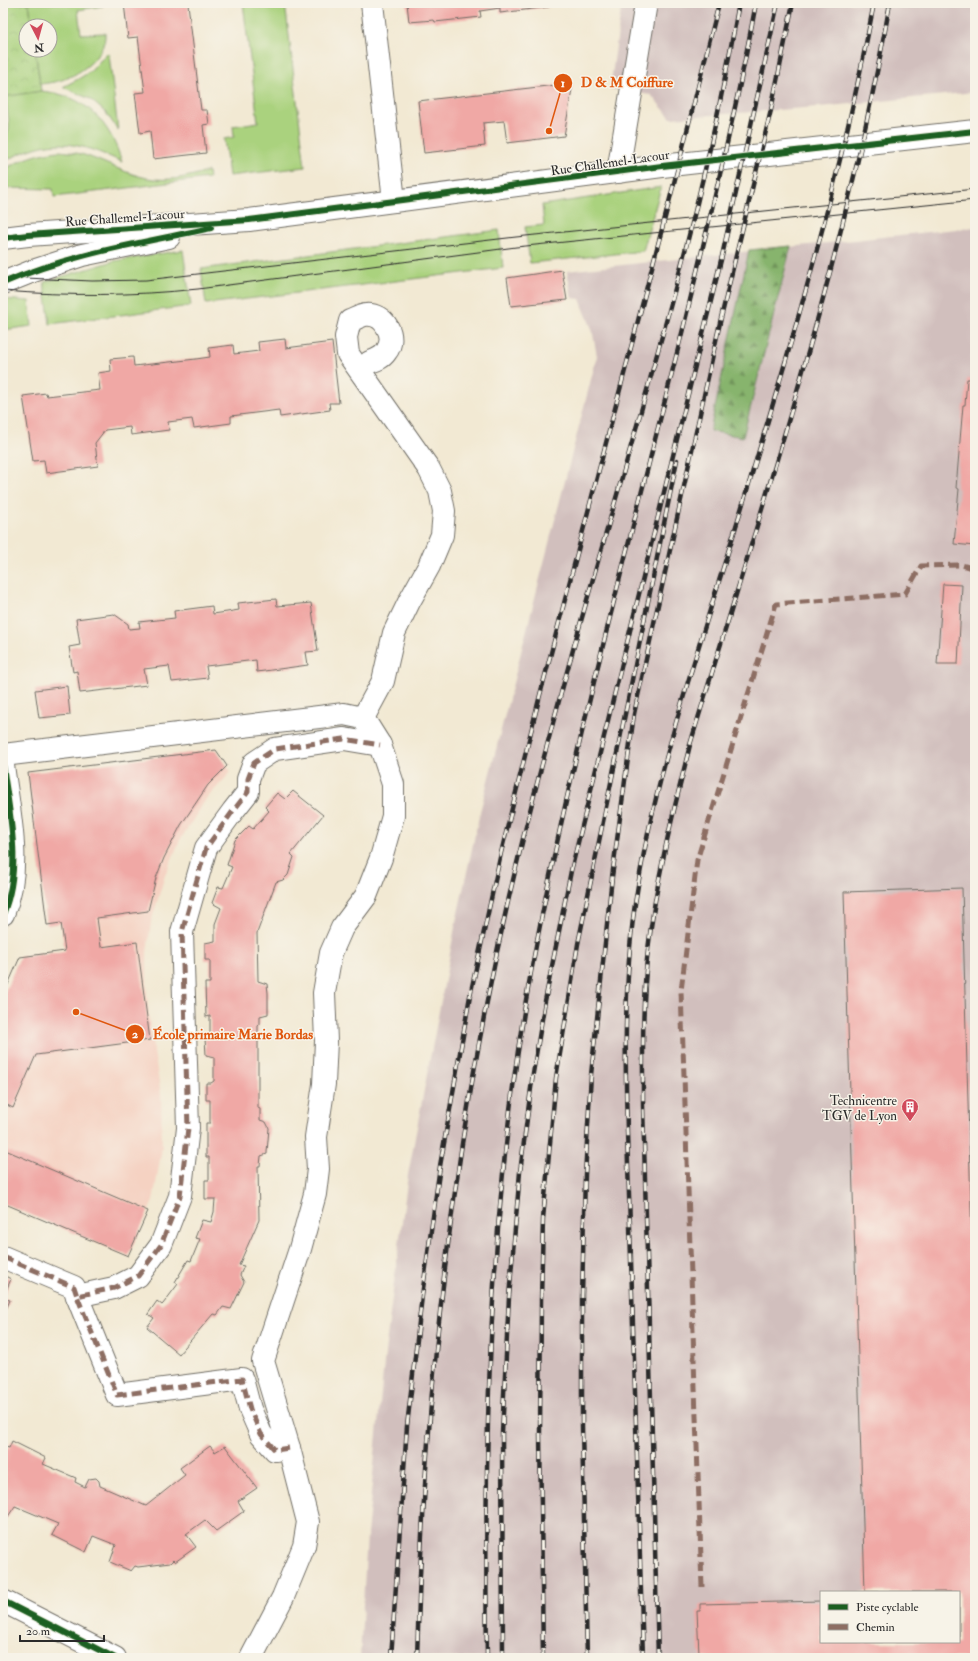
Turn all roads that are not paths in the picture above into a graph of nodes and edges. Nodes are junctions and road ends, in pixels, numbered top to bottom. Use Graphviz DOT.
graph roads {
  1 [pos="372,3"];
  2 [pos="646,3"];
  3 [pos="975,131"];
  4 [pos="618,172"];
  5 [pos="394,202"];
  6 [pos="248,220"];
  7 [pos="3,238"];
  8 [pos="3,283"];
  9 [pos="370,362"];
  10 [pos="363,718"];
  11 [pos="380,745"];
  12 [pos="3,755"];
  13 [pos="3,765"];
  14 [pos="4,911"];
  15 [pos="3,1257"];
  16 [pos="77,1296"];
  17 [pos="289,1448"];
  18 [pos="3,1601"];
  19 [pos="115,1658"];
  20 [pos="251,1658"];
  1 -- 5 [label="street"];
  2 -- 4 [label="street"];
  3 -- 4 [label="street, Rue Challemel-Lacour"];
  4 -- 5 [label="street, Rue Challemel-Lacour"];
  5 -- 6 [label="street, Rue Challemel-Lacour"];
  6 -- 7 [label="street, Rue Challemel-Lacour"];
  6 -- 8 [label="street, Rue Challemel-Lacour"];
  9 -- 10 [label="street"];
  10 -- 11 [label="street"];
  10 -- 12 [label="street"];
  11 -- 16 [label="street"];
  11 -- 17 [label="street"];
  13 -- 14 [label="street"];
  15 -- 16 [label="street"];
  16 -- 17 [label="street"];
  17 -- 20 [label="street"];
  18 -- 19 [label="street"];
}
